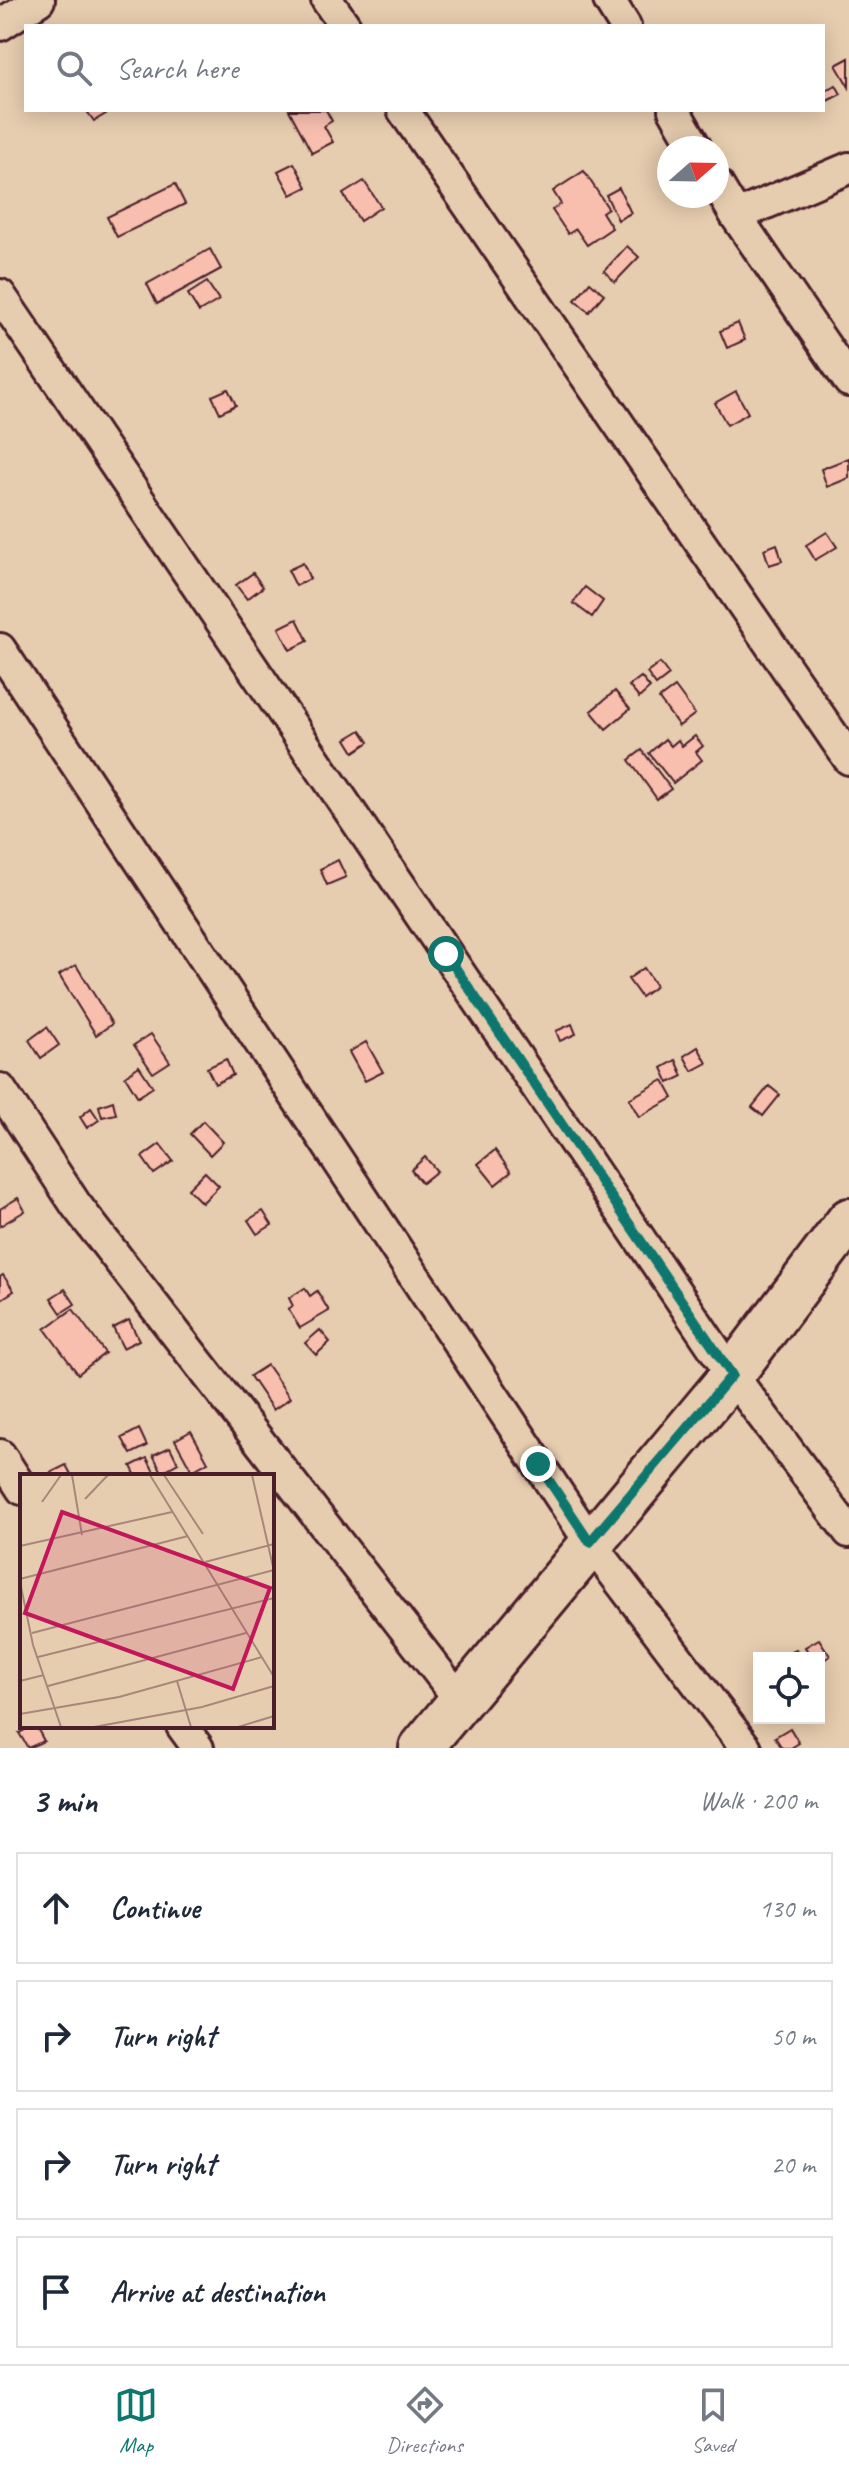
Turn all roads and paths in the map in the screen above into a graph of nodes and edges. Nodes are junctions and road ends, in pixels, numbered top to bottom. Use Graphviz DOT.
graph roads {
  1 [pos="327,0"];
  2 [pos="609,0"];
  3 [pos="344,24"];
  4 [pos="624,24"];
  5 [pos="404,112"];
  6 [pos="675,112"];
  7 [pos="689,136"];
  8 [pos="849,168"];
  9 [pos="729,204"];
  10 [pos="736,216"];
  11 [pos="0,295"];
  12 [pos="849,381"];
  13 [pos="0,649"];
  14 [pos="849,759"];
  15 [pos="0,1089"];
  16 [pos="849,1220"];
  17 [pos="732,1375"];
  18 [pos="0,1455"];
  19 [pos="20,1486"];
  20 [pos="849,1532"];
  21 [pos="590,1542"];
  22 [pos="460,1700"];
  23 [pos="183,1728"];
  24 [pos="198,1748"];
  25 [pos="421,1748"];
  26 [pos="746,1748"];
  1 -- 3 [label="street"];
  2 -- 4 [label="street"];
  5 -- 14 [label="street"];
  6 -- 7 [label="street"];
  8 -- 10 [label="street"];
  9 -- 10 [label="street"];
  10 -- 12 [label="street"];
  11 -- 17 [label="street"];
  13 -- 21 [label="street"];
  15 -- 22 [label="street"];
  16 -- 17 [label="main road"];
  17 -- 20 [label="street"];
  17 -- 21 [label="main road"];
  18 -- 19 [label="street"];
  21 -- 22 [label="main road"];
  21 -- 26 [label="street"];
  22 -- 25 [label="main road"];
  23 -- 24 [label="street"];
}
